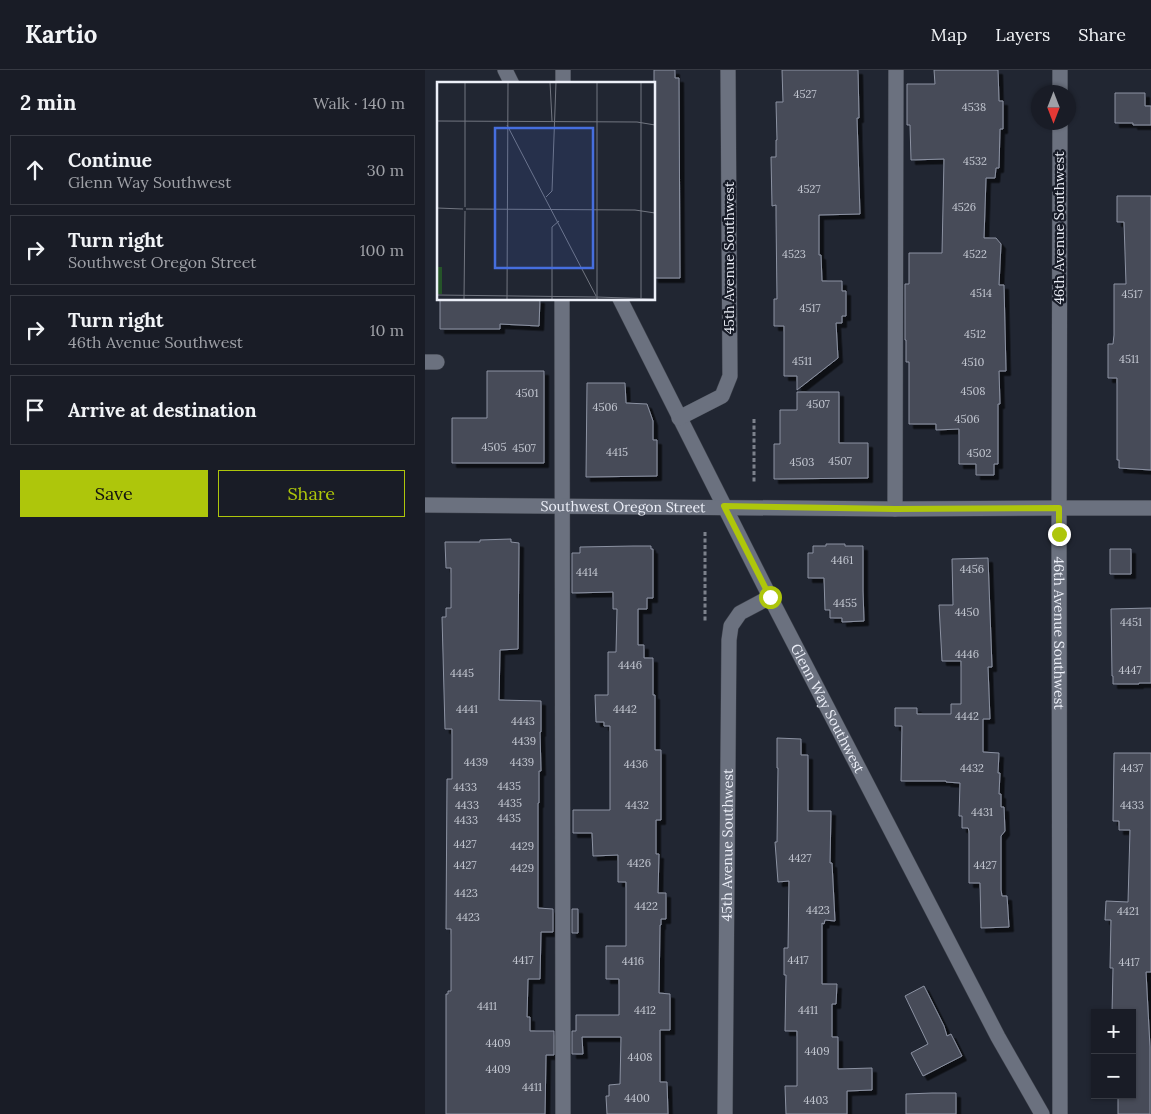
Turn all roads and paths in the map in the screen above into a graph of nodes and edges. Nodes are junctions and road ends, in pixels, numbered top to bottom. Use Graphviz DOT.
graph roads {
  1 [pos="505,70"];
  2 [pos="728,70"];
  3 [pos="896,70"];
  4 [pos="1060,70"];
  5 [pos="511,82"];
  6 [pos="1060,85"];
  7 [pos="1060,130"];
  8 [pos="562,300"];
  9 [pos="620,300"];
  10 [pos="679,418"];
  11 [pos="755,419"];
  12 [pos="755,484"];
  13 [pos="425,505"];
  14 [pos="561,506"];
  15 [pos="724,506"];
  16 [pos="1059,508"];
  17 [pos="1151,508"];
  18 [pos="895,509"];
  19 [pos="705,532"];
  20 [pos="770,597"];
  21 [pos="705,621"];
  22 [pos="563,1114"];
  23 [pos="725,1114"];
  24 [pos="1042,1114"];
  25 [pos="1060,1114"];
  1 -- 5 [label="street"];
  2 -- 10 [label="street, 45th Avenue Southwest"];
  3 -- 18 [label="street"];
  4 -- 6 [label="street"];
  7 -- 16 [label="street, 46th Avenue Southwest"];
  8 -- 14 [label="street"];
  9 -- 10 [label="street, Glenn Way Southwest"];
  10 -- 15 [label="street, Glenn Way Southwest"];
  11 -- 12 [label="path"];
  13 -- 14 [label="street, Southwest Oregon Street"];
  14 -- 15 [label="street, Southwest Oregon Street"];
  14 -- 22 [label="street"];
  15 -- 18 [label="street, Southwest Oregon Street"];
  15 -- 20 [label="street, Glenn Way Southwest"];
  16 -- 17 [label="street, Southwest Oregon Street"];
  16 -- 18 [label="street, Southwest Oregon Street"];
  16 -- 25 [label="street, 46th Avenue Southwest"];
  19 -- 21 [label="path"];
  20 -- 23 [label="street, 45th Avenue Southwest"];
  20 -- 24 [label="street, Glenn Way Southwest"];
}
